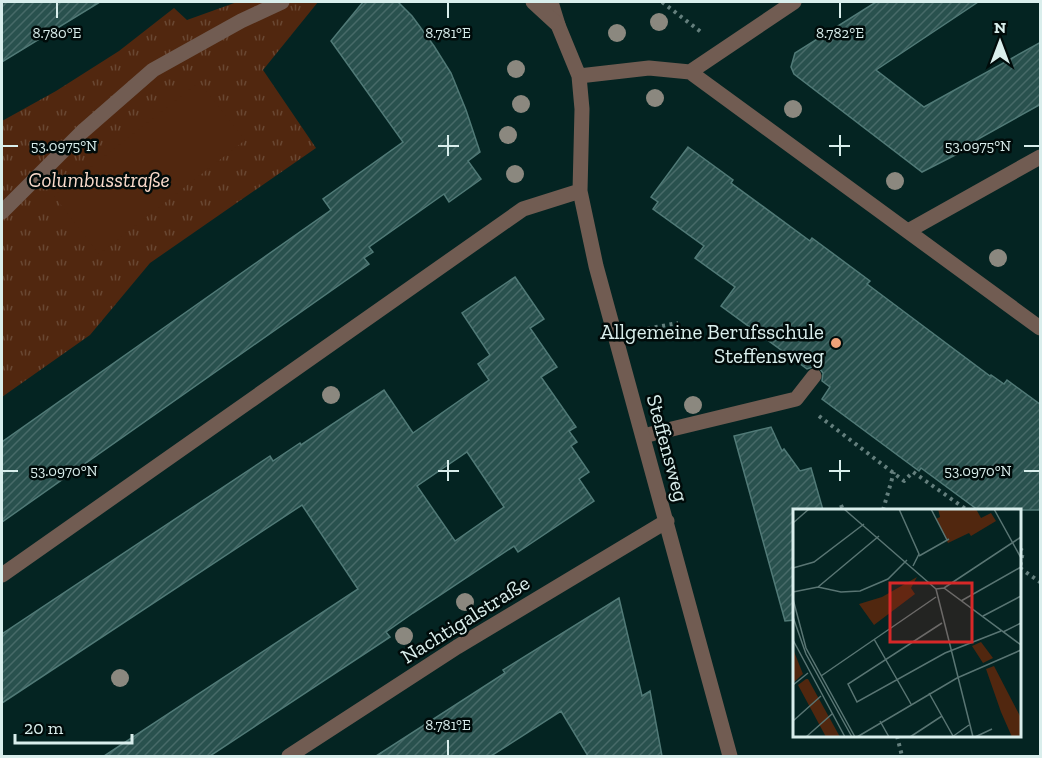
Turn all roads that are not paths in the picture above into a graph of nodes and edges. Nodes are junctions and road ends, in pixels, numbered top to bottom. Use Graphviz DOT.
graph roads {
  1 [pos="282,2"];
  2 [pos="533,2"];
  3 [pos="551,2"];
  4 [pos="794,2"];
  5 [pos="558,25"];
  6 [pos="690,72"];
  7 [pos="579,76"];
  8 [pos="1041,157"];
  9 [pos="580,190"];
  10 [pos="2,213"];
  11 [pos="908,231"];
  12 [pos="1041,328"];
  13 [pos="814,376"];
  14 [pos="643,436"];
  15 [pos="666,521"];
  16 [pos="2,575"];
  17 [pos="289,756"];
  18 [pos="730,756"];
  1 -- 10 [label="street"];
  2 -- 5 [label="street"];
  3 -- 5 [label="street"];
  4 -- 6 [label="street"];
  5 -- 7 [label="street, Steffensweg"];
  6 -- 7 [label="street"];
  6 -- 11 [label="street"];
  7 -- 9 [label="street, Steffensweg"];
  8 -- 11 [label="street"];
  9 -- 14 [label="street, Steffensweg"];
  9 -- 16 [label="street"];
  11 -- 12 [label="street"];
  13 -- 14 [label="street"];
  14 -- 15 [label="street, Steffensweg"];
  15 -- 17 [label="street, Nachtigalstraße"];
  15 -- 18 [label="street, Steffensweg"];
}
